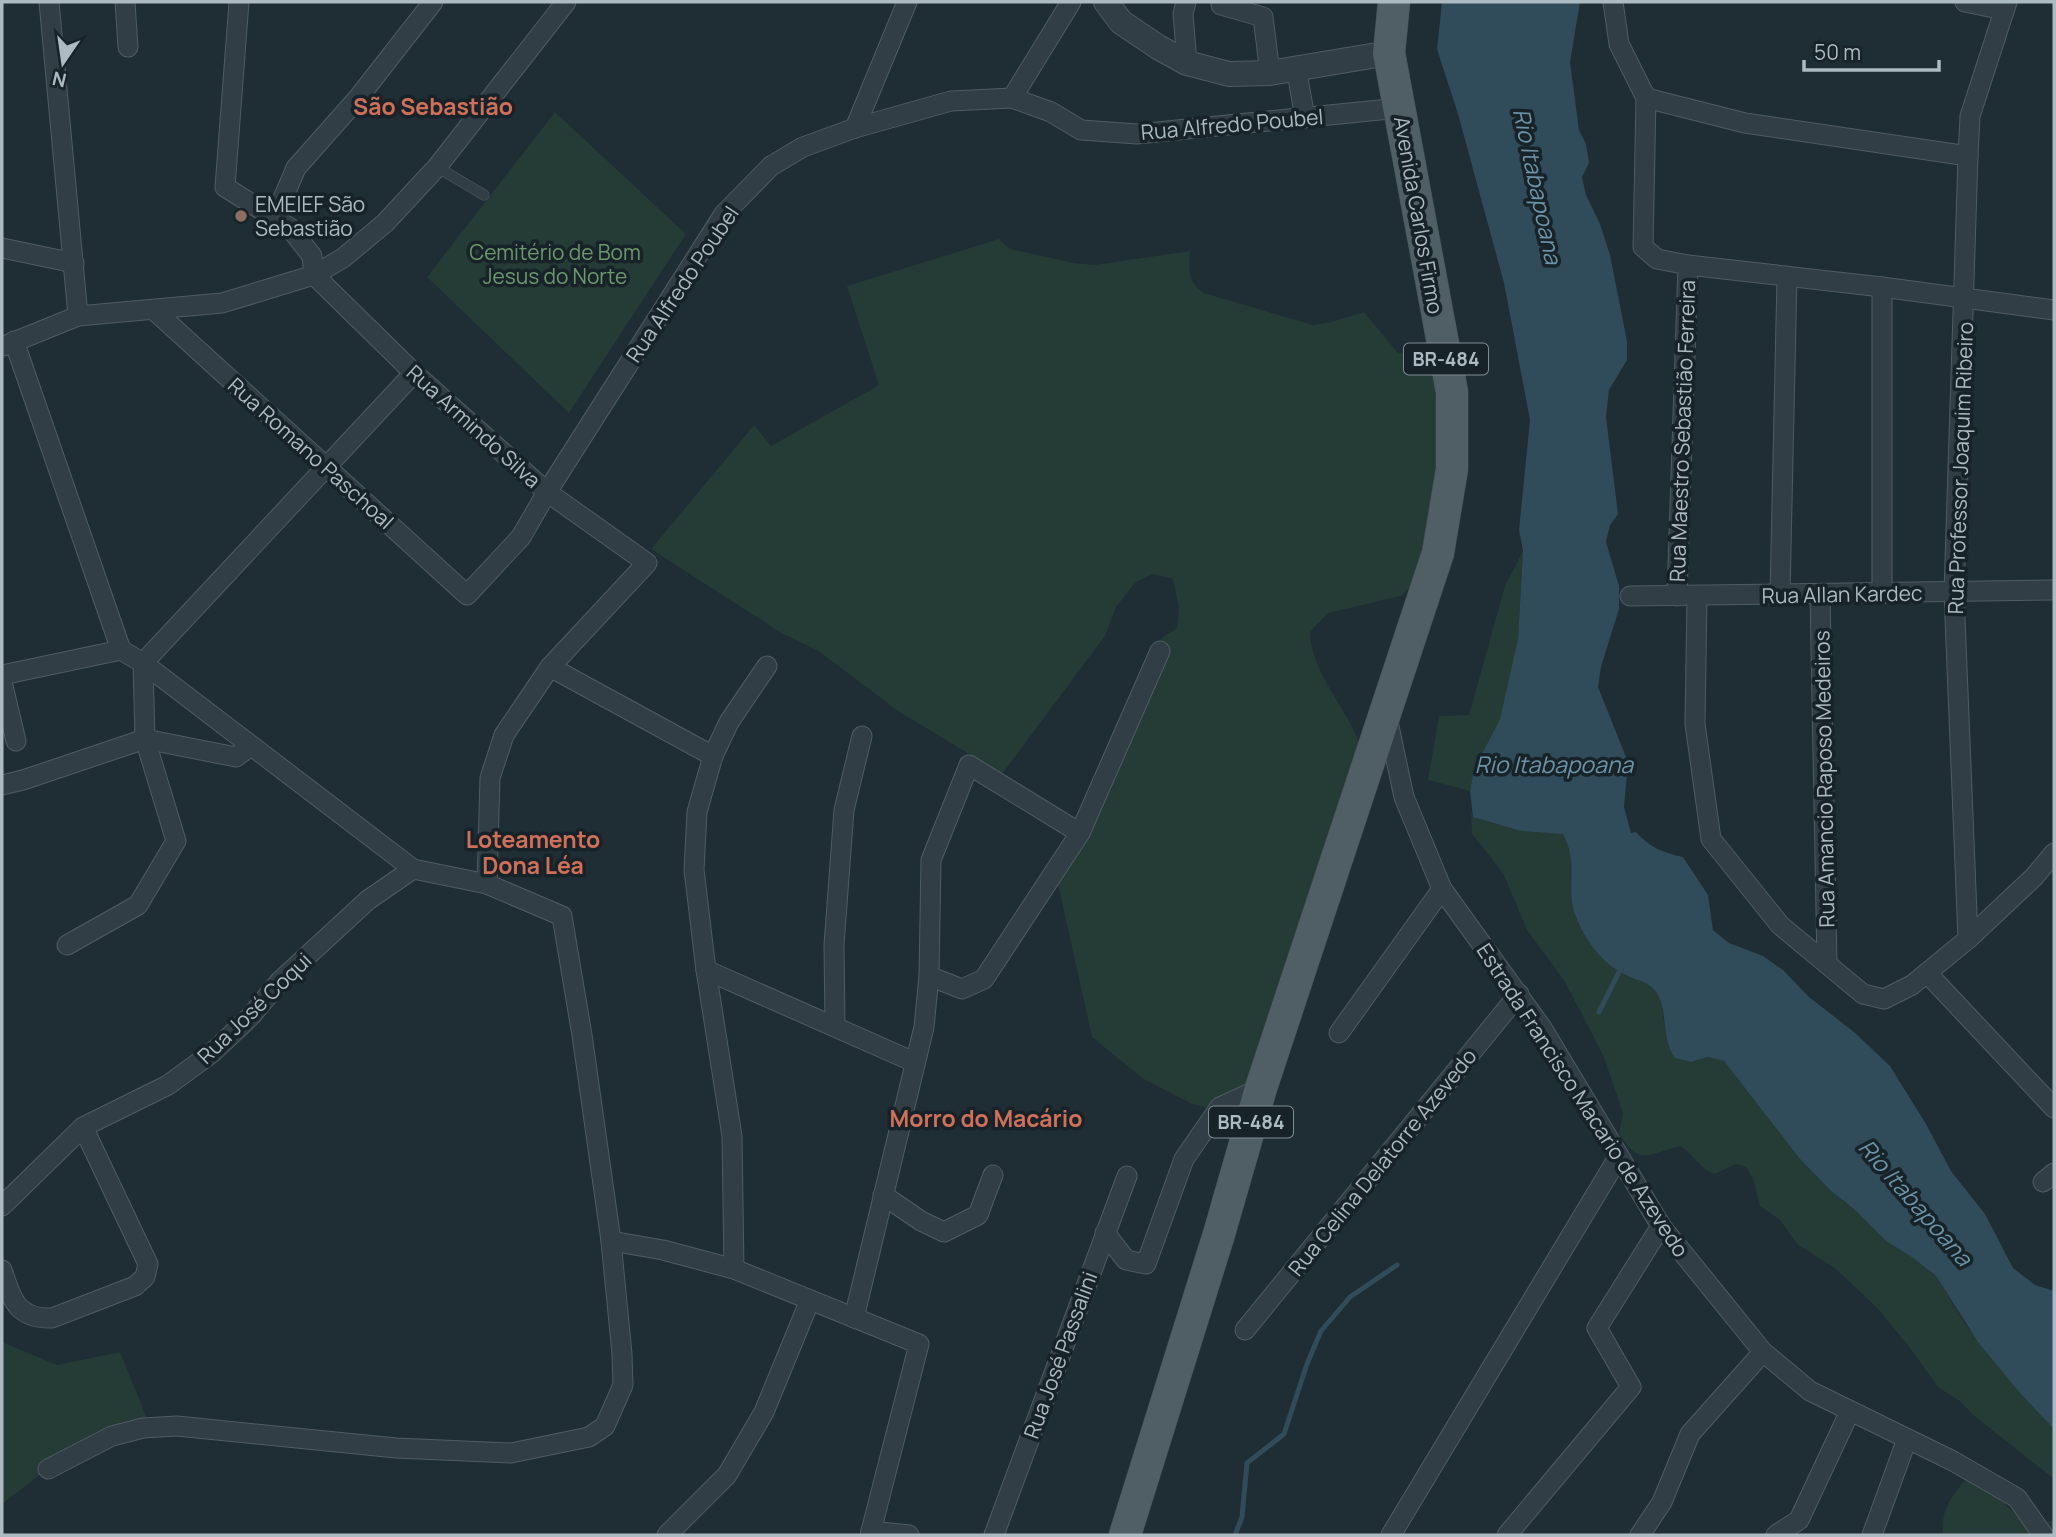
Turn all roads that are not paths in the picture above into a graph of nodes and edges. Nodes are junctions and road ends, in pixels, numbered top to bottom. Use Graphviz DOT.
graph roads {
  1 [pos="50,2"];
  2 [pos="125,2"];
  3 [pos="239,2"];
  4 [pos="433,2"];
  5 [pos="566,2"];
  6 [pos="907,2"];
  7 [pos="1072,2"];
  8 [pos="1106,2"];
  9 [pos="1186,2"];
  10 [pos="1223,2"];
  11 [pos="1394,2"];
  12 [pos="1613,2"];
  13 [pos="1965,2"];
  14 [pos="2005,6"];
  15 [pos="128,47"];
  16 [pos="1389,53"];
  17 [pos="1187,63"];
  18 [pos="1296,67"];
  19 [pos="1270,73"];
  20 [pos="1646,97"];
  21 [pos="1012,98"];
  22 [pos="1400,107"];
  23 [pos="1305,118"];
  24 [pos="855,128"];
  25 [pos="1968,156"];
  26 [pos="437,167"];
  27 [pos="484,195"];
  28 [pos="275,217"];
  29 [pos="2,248"];
  30 [pos="74,263"];
  31 [pos="1688,265"];
  32 [pos="314,275"];
  33 [pos="1787,276"];
  34 [pos="1882,287"];
  35 [pos="1965,298"];
  36 [pos="2054,310"];
  37 [pos="155,311"];
  38 [pos="78,316"];
  39 [pos="8,344"];
  40 [pos="414,373"];
  41 [pos="327,468"];
  42 [pos="547,492"];
  43 [pos="2054,590"];
  44 [pos="1954,593"];
  45 [pos="1820,594"];
  46 [pos="1882,594"];
  47 [pos="467,595"];
  48 [pos="1780,595"];
  49 [pos="1630,596"];
  50 [pos="1687,596"];
  51 [pos="121,650"];
  52 [pos="1160,651"];
  53 [pos="143,663"];
  54 [pos="767,666"];
  55 [pos="550,667"];
  56 [pos="2,675"];
  57 [pos="2,682"];
  58 [pos="1386,712"];
  59 [pos="862,736"];
  60 [pos="145,739"];
  61 [pos="16,741"];
  62 [pos="251,746"];
  63 [pos="713,756"];
  64 [pos="2,785"];
  65 [pos="1080,833"];
  66 [pos="2054,853"];
  67 [pos="412,869"];
  68 [pos="487,884"];
  69 [pos="1441,890"];
  70 [pos="1968,939"];
  71 [pos="67,945"];
  72 [pos="1827,964"];
  73 [pos="706,970"];
  74 [pos="1927,973"];
  75 [pos="929,976"];
  76 [pos="1519,994"];
  77 [pos="835,1026"];
  78 [pos="1339,1033"];
  79 [pos="914,1062"];
  80 [pos="1261,1088"];
  81 [pos="2054,1108"];
  82 [pos="83,1127"];
  83 [pos="1619,1156"];
  84 [pos="993,1175"];
  85 [pos="1127,1176"];
  86 [pos="883,1195"];
  87 [pos="2,1206"];
  88 [pos="1661,1226"];
  89 [pos="1105,1233"];
  90 [pos="611,1241"];
  91 [pos="734,1269"];
  92 [pos="2,1270"];
  93 [pos="810,1300"];
  94 [pos="854,1318"];
  95 [pos="1245,1330"];
  96 [pos="1763,1352"];
  97 [pos="1850,1411"];
  98 [pos="1907,1439"];
  99 [pos="48,1469"];
  100 [pos="871,1533"];
  101 [pos="667,1535"];
  102 [pos="909,1535"];
  103 [pos="994,1535"];
  104 [pos="1125,1535"];
  105 [pos="1391,1535"];
  106 [pos="1507,1535"];
  107 [pos="1640,1535"];
  108 [pos="1776,1535"];
  109 [pos="1872,1535"];
  110 [pos="2043,1535"];
  1 -- 30 [label="street"];
  2 -- 15 [label="street"];
  3 -- 28 [label="street"];
  4 -- 28 [label="street"];
  5 -- 26 [label="street"];
  6 -- 24 [label="street"];
  7 -- 21 [label="street"];
  8 -- 17 [label="street"];
  9 -- 17 [label="street"];
  10 -- 19 [label="street"];
  11 -- 16 [label="main road, Avenida Carlos Firmo / BR-484"];
  12 -- 20 [label="street"];
  13 -- 14 [label="street"];
  14 -- 25 [label="street, Rua Professor Joaquim Ribeiro"];
  16 -- 18 [label="street"];
  16 -- 22 [label="main road, Avenida Carlos Firmo / BR-484"];
  17 -- 19 [label="street"];
  18 -- 19 [label="street"];
  18 -- 23 [label="street"];
  20 -- 25 [label="street"];
  20 -- 31 [label="street"];
  21 -- 23 [label="street, Rua Alfredo Poubel"];
  21 -- 24 [label="street, Rua Alfredo Poubel"];
  22 -- 23 [label="street, Rua Alfredo Poubel"];
  22 -- 58 [label="main road, Avenida Carlos Firmo / BR-484"];
  24 -- 42 [label="street, Rua Alfredo Poubel"];
  25 -- 35 [label="street, Rua Professor Joaquim Ribeiro"];
  26 -- 27 [label="lane"];
  26 -- 32 [label="street"];
  28 -- 32 [label="street"];
  29 -- 30 [label="street"];
  30 -- 38 [label="street"];
  31 -- 33 [label="street"];
  31 -- 50 [label="street, Rua Maestro Sebastião Ferreira"];
  32 -- 37 [label="street"];
  32 -- 40 [label="street, Rua Armindo Silva"];
  33 -- 34 [label="street"];
  33 -- 48 [label="street"];
  34 -- 35 [label="street"];
  34 -- 46 [label="street"];
  35 -- 36 [label="street"];
  35 -- 44 [label="street, Rua Professor Joaquim Ribeiro"];
  37 -- 38 [label="street"];
  37 -- 41 [label="street, Rua Romano Paschoal"];
  38 -- 39 [label="street"];
  39 -- 51 [label="street"];
  40 -- 41 [label="street"];
  40 -- 42 [label="street, Rua Armindo Silva"];
  41 -- 47 [label="street, Rua Romano Paschoal"];
  41 -- 53 [label="street"];
  42 -- 47 [label="street, Rua Alfredo Poubel"];
  42 -- 55 [label="street, Rua Armindo Silva"];
  43 -- 44 [label="street, Rua Allan Kardec"];
  44 -- 46 [label="street, Rua Allan Kardec"];
  44 -- 70 [label="street, Rua Professor Joaquim Ribeiro"];
  45 -- 46 [label="street, Rua Allan Kardec"];
  45 -- 48 [label="street, Rua Allan Kardec"];
  45 -- 72 [label="street, Rua Amancio Raposo Medeiros"];
  48 -- 50 [label="street, Rua Allan Kardec"];
  49 -- 50 [label="street, Rua Allan Kardec"];
  50 -- 72 [label="street, Rua Maestro Sebastião Ferreira"];
  51 -- 53 [label="street"];
  51 -- 56 [label="street"];
  52 -- 65 [label="street"];
  53 -- 60 [label="street"];
  53 -- 62 [label="street"];
  54 -- 63 [label="street"];
  55 -- 63 [label="street"];
  55 -- 68 [label="street"];
  57 -- 61 [label="street"];
  58 -- 69 [label="street, Estrada Francisco Macario de Azevedo"];
  58 -- 80 [label="main road, BR-484"];
  59 -- 77 [label="street"];
  60 -- 62 [label="street"];
  60 -- 64 [label="street"];
  60 -- 71 [label="street"];
  62 -- 67 [label="street"];
  63 -- 73 [label="street"];
  65 -- 75 [label="street"];
  65 -- 75 [label="street"];
  66 -- 70 [label="street, Rua Maestro Sebastião Ferreira"];
  67 -- 68 [label="street"];
  67 -- 82 [label="street, Rua José Coqui"];
  68 -- 90 [label="street"];
  69 -- 76 [label="street, Estrada Francisco Macario de Azevedo"];
  69 -- 78 [label="street"];
  70 -- 74 [label="street, Rua Maestro Sebastião Ferreira"];
  72 -- 74 [label="street, Rua Maestro Sebastião Ferreira"];
  73 -- 77 [label="street"];
  73 -- 91 [label="street"];
  74 -- 81 [label="street"];
  75 -- 79 [label="street"];
  76 -- 83 [label="street, Estrada Francisco Macario de Azevedo"];
  76 -- 95 [label="street, Rua Celina Delatorre Azevedo"];
  77 -- 79 [label="street"];
  79 -- 86 [label="street"];
  80 -- 89 [label="street"];
  80 -- 104 [label="main road, BR-484"];
  82 -- 87 [label="street, Rua José Coqui"];
  82 -- 92 [label="street"];
  83 -- 88 [label="street, Estrada Francisco Macario de Azevedo"];
  83 -- 105 [label="street"];
  84 -- 86 [label="street"];
  85 -- 89 [label="street, Rua José Passalini"];
  86 -- 94 [label="street"];
  88 -- 96 [label="street, Estrada Francisco Macario de Azevedo"];
  88 -- 106 [label="street"];
  89 -- 103 [label="street, Rua José Passalini"];
  90 -- 91 [label="street"];
  90 -- 99 [label="street"];
  91 -- 93 [label="street"];
  93 -- 94 [label="street"];
  93 -- 101 [label="street"];
  94 -- 100 [label="street"];
  96 -- 97 [label="street, Estrada Francisco Macario de Azevedo"];
  96 -- 107 [label="street"];
  97 -- 98 [label="street, Estrada Francisco Macario de Azevedo"];
  97 -- 108 [label="street"];
  98 -- 109 [label="street"];
  98 -- 110 [label="street, Estrada Francisco Macario de Azevedo"];
  100 -- 102 [label="street"];
}
